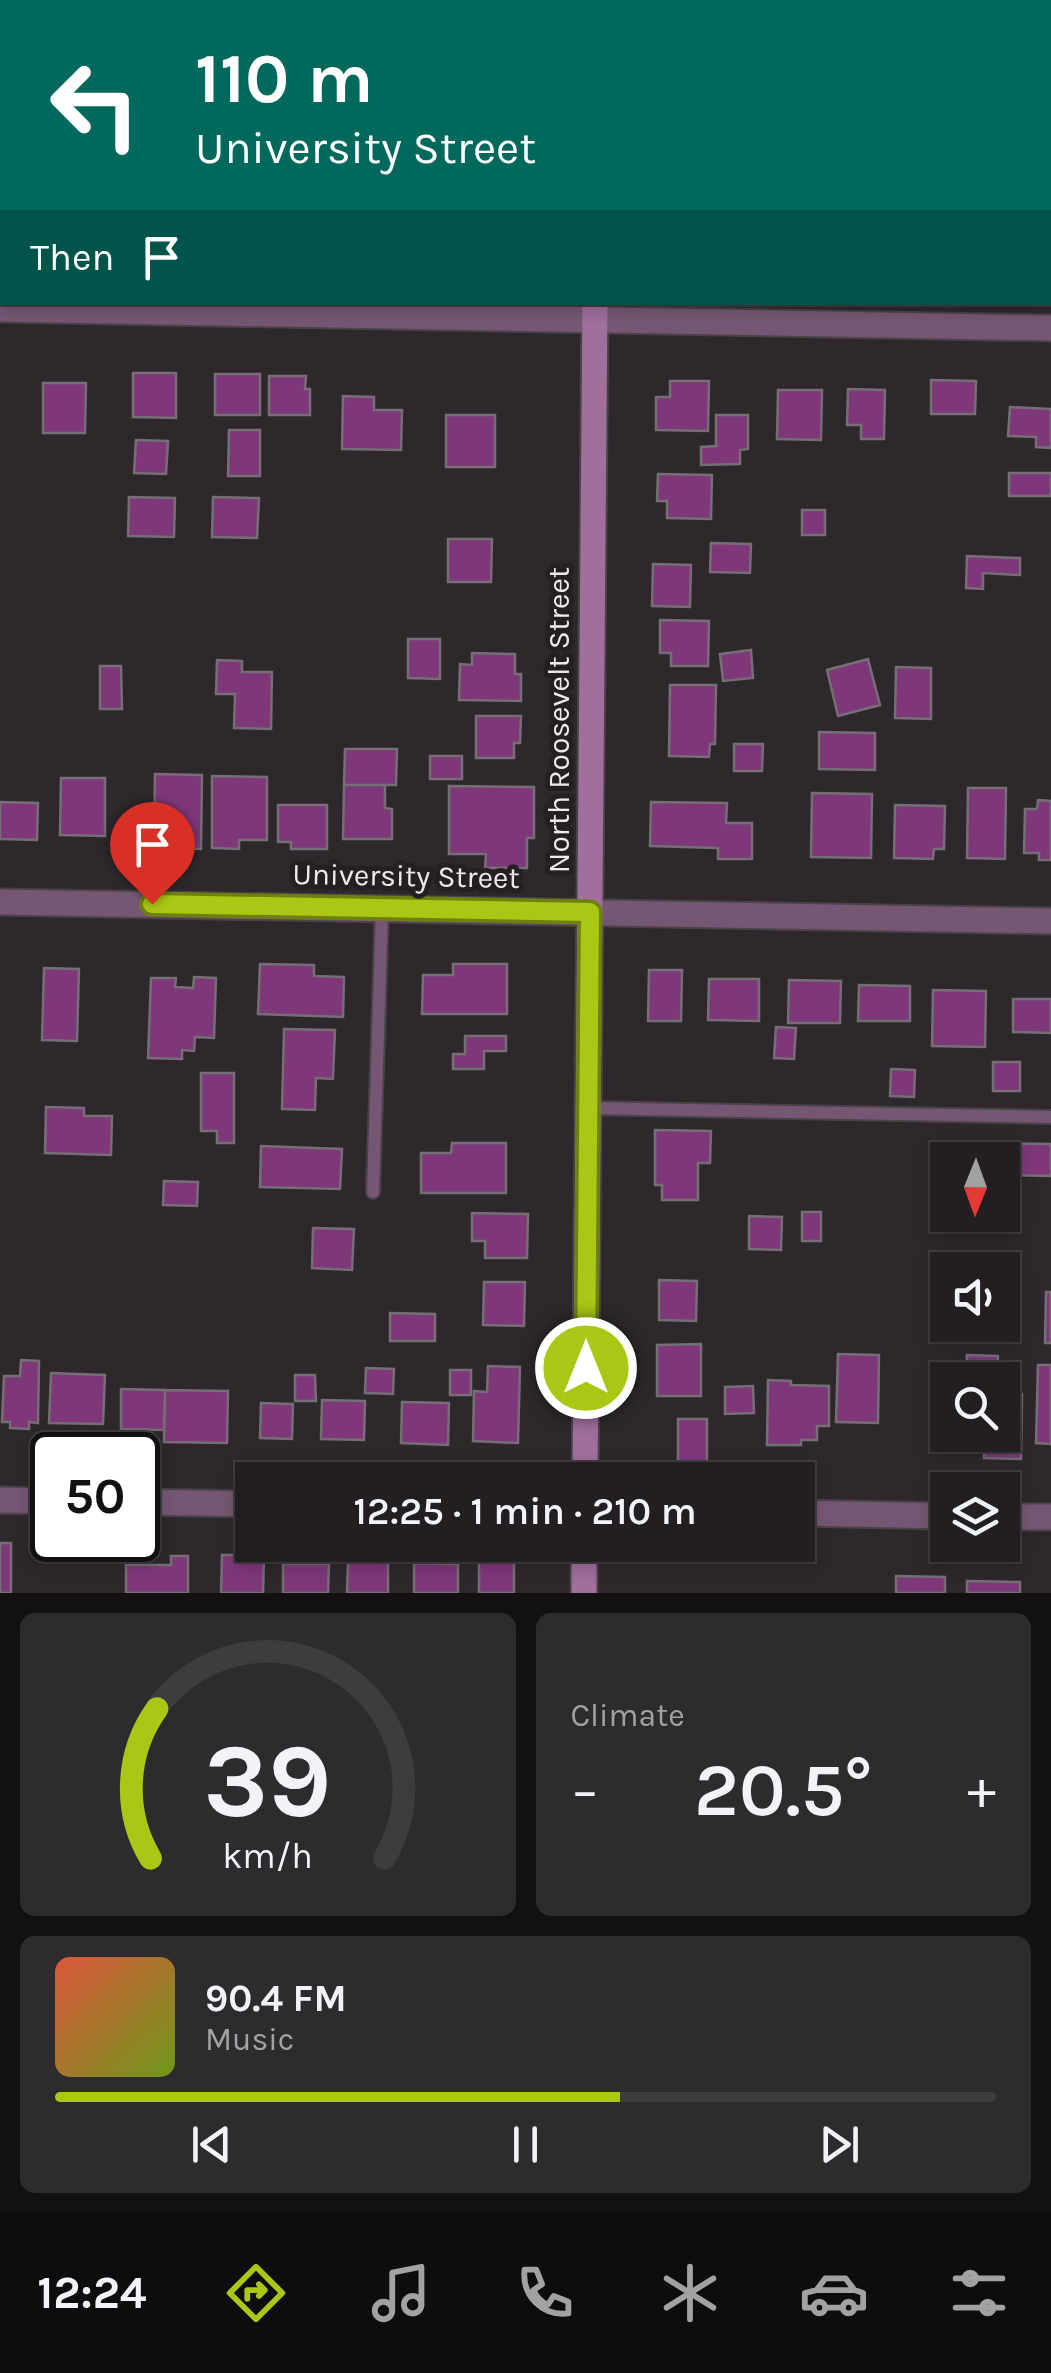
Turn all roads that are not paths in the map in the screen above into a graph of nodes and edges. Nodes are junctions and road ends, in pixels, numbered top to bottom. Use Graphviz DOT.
graph roads {
  1 [pos="0,309"];
  2 [pos="595,311"];
  3 [pos="1051,328"];
  4 [pos="0,902"];
  5 [pos="382,908"];
  6 [pos="590,912"];
  7 [pos="1051,921"];
  8 [pos="588,1108"];
  9 [pos="1051,1117"];
  10 [pos="373,1192"];
  11 [pos="585,1462"];
  12 [pos="0,1500"];
  13 [pos="30,1501"];
  14 [pos="160,1502"];
  15 [pos="235,1504"];
  16 [pos="815,1513"];
  17 [pos="930,1516"];
  18 [pos="1020,1516"];
  19 [pos="1051,1517"];
  20 [pos="584,1562"];
  21 [pos="584,1593"];
  1 -- 2 [label="street"];
  2 -- 3 [label="street"];
  2 -- 6 [label="main road, North Roosevelt Street"];
  4 -- 5 [label="street, University Street"];
  5 -- 6 [label="street, University Street"];
  5 -- 10 [label="lane"];
  6 -- 7 [label="street, University Street"];
  6 -- 8 [label="main road, North Roosevelt Street"];
  8 -- 9 [label="lane"];
  8 -- 11 [label="main road, North Roosevelt Street"];
  12 -- 13 [label="street"];
  14 -- 15 [label="street"];
  16 -- 17 [label="street"];
  18 -- 19 [label="street"];
  20 -- 21 [label="main road"];
}
